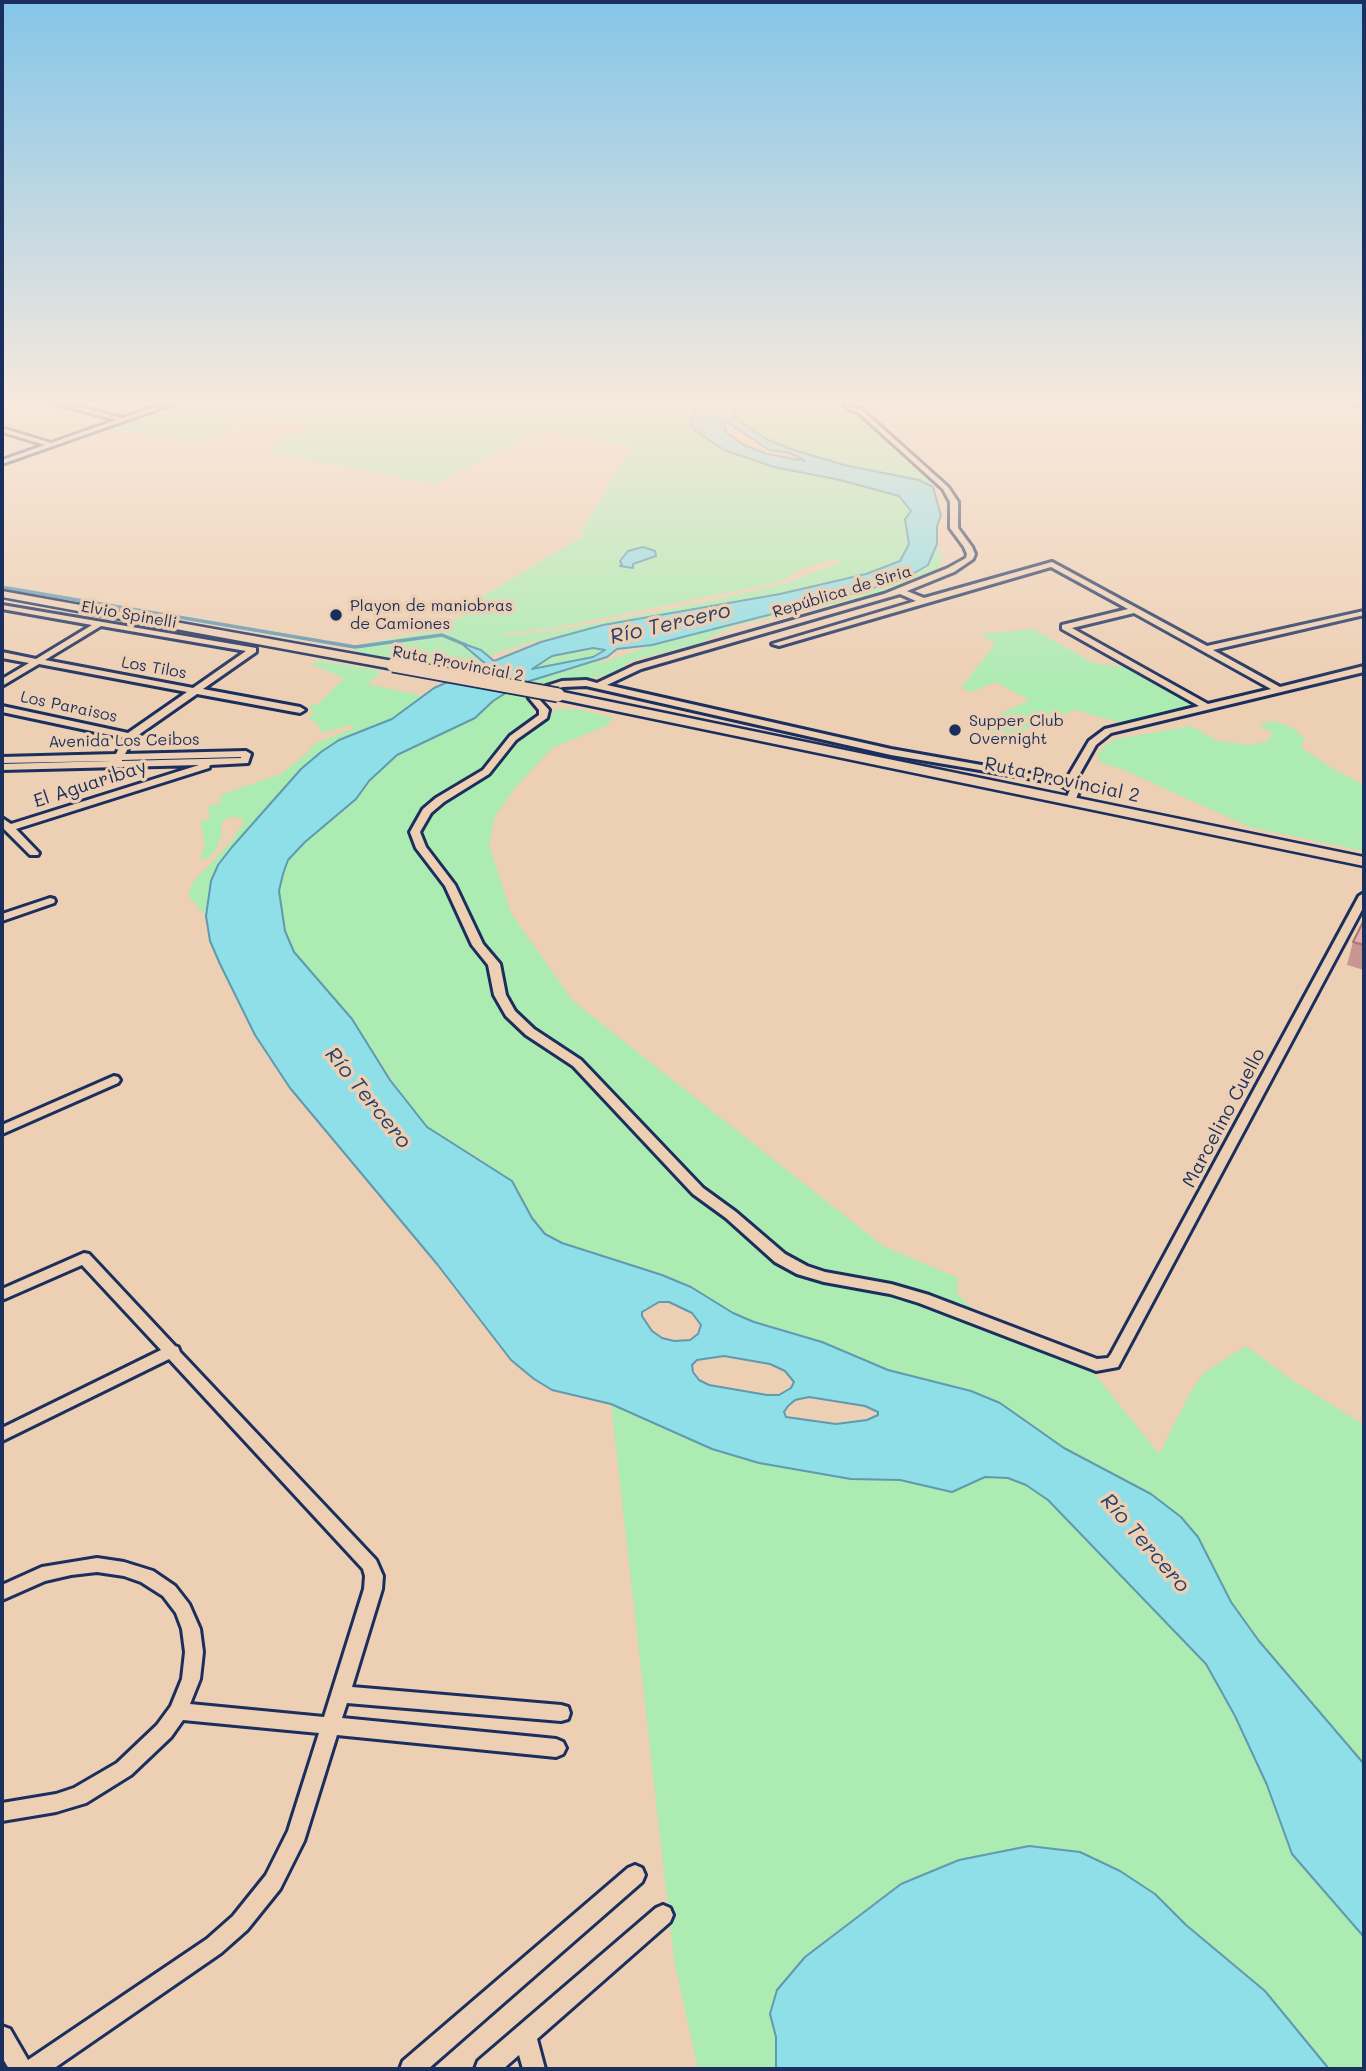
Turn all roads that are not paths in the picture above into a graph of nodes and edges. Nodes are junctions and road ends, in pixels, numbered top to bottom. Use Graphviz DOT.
graph roads {
  1 [pos="952,499"];
  2 [pos="900,590"];
  3 [pos="4,594"];
  4 [pos="923,601"];
  5 [pos="2,607"];
  6 [pos="1135,610"];
  7 [pos="1364,613"];
  8 [pos="99,624"];
  9 [pos="776,644"];
  10 [pos="1206,649"];
  11 [pos="2,655"];
  12 [pos="38,662"];
  13 [pos="1364,669"];
  14 [pos="2,683"];
  15 [pos="598,686"];
  16 [pos="195,690"];
  17 [pos="1279,690"];
  18 [pos="1208,707"];
  19 [pos="2,709"];
  20 [pos="300,710"];
  21 [pos="130,736"];
  22 [pos="2,760"];
  23 [pos="118,760"];
  24 [pos="221,761"];
  25 [pos="2,767"];
  26 [pos="1069,784"];
  27 [pos="1069,801"];
  28 [pos="6,825"];
  29 [pos="34,853"];
  30 [pos="1364,862"];
  31 [pos="1364,896"];
  32 [pos="50,901"];
  33 [pos="2,918"];
  34 [pos="114,1080"];
  35 [pos="2,1130"];
  36 [pos="2,1295"];
  37 [pos="173,1351"];
  38 [pos="2,1435"];
  39 [pos="2,1593"];
  40 [pos="339,1694"];
  41 [pos="178,1711"];
  42 [pos="561,1713"];
  43 [pos="330,1726"];
  44 [pos="556,1748"];
  45 [pos="2,1812"];
  46 [pos="635,1875"];
  47 [pos="663,1915"];
  48 [pos="525,2035"];
  49 [pos="2,2037"];
  50 [pos="21,2069"];
  51 [pos="34,2069"];
  52 [pos="411,2069"];
  53 [pos="486,2069"];
  54 [pos="534,2069"];
  1 -- 2 [label="street, República de Siria"];
  2 -- 4 [label="street"];
  2 -- 15 [label="street, República de Siria"];
  3 -- 27 [label="main road, Ruta Provincial 2, bridge"];
  4 -- 6 [label="street"];
  4 -- 9 [label="street"];
  5 -- 8 [label="street, Elvio Spinelli"];
  6 -- 10 [label="street"];
  6 -- 18 [label="street"];
  7 -- 10 [label="street"];
  8 -- 12 [label="street"];
  8 -- 16 [label="street, Elvio Spinelli"];
  10 -- 17 [label="street"];
  11 -- 12 [label="street, Los Tilos"];
  12 -- 14 [label="street"];
  12 -- 16 [label="street, Los Tilos"];
  13 -- 17 [label="street"];
  15 -- 26 [label="street"];
  15 -- 31 [label="street, Marcelino Cuello"];
  16 -- 20 [label="street, Los Tilos"];
  16 -- 21 [label="street"];
  17 -- 18 [label="street"];
  18 -- 26 [label="street"];
  19 -- 21 [label="street, Los Paraisos"];
  21 -- 23 [label="street"];
  22 -- 23 [label="street, Avenida Los Ceibos"];
  23 -- 24 [label="street, Avenida Los Ceibos"];
  23 -- 24 [label="street, Avenida Los Ceibos"];
  23 -- 25 [label="street, Avenida Los Ceibos"];
  24 -- 28 [label="street, El Aguaribay"];
  26 -- 27 [label="street"];
  27 -- 30 [label="main road, Ruta Provincial 2"];
  28 -- 29 [label="street"];
  32 -- 33 [label="street"];
  34 -- 35 [label="street"];
  36 -- 37 [label="street"];
  37 -- 38 [label="street"];
  37 -- 40 [label="street"];
  39 -- 41 [label="street"];
  40 -- 42 [label="street"];
  40 -- 43 [label="street"];
  41 -- 43 [label="street"];
  41 -- 45 [label="street"];
  43 -- 44 [label="street"];
  43 -- 51 [label="street"];
  46 -- 52 [label="street"];
  47 -- 48 [label="street"];
  48 -- 53 [label="street"];
  48 -- 54 [label="street"];
  49 -- 50 [label="street"];
}
